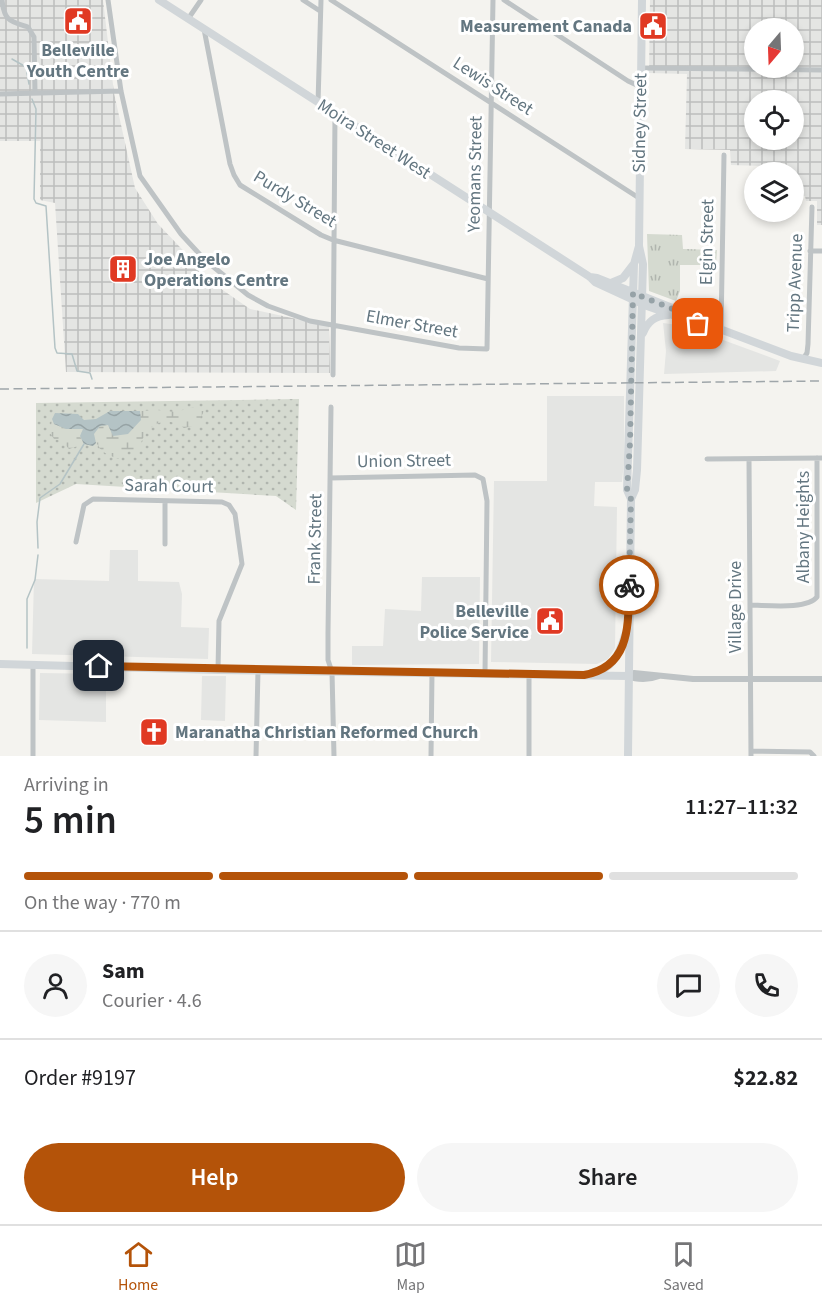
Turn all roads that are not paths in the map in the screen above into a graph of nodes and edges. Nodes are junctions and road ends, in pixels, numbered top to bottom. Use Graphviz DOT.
graph roads {
  1 [pos="2,0"];
  2 [pos="108,0"];
  3 [pos="159,0"];
  4 [pos="201,0"];
  5 [pos="303,0"];
  6 [pos="321,0"];
  7 [pos="331,0"];
  8 [pos="493,0"];
  9 [pos="504,0"];
  10 [pos="642,0"];
  11 [pos="320,10"];
  12 [pos="188,19"];
  13 [pos="204,29"];
  14 [pos="641,68"];
  15 [pos="822,70"];
  16 [pos="641,87"];
  17 [pos="121,91"];
  18 [pos="35,93"];
  19 [pos="0,94"];
  20 [pos="318,103"];
  21 [pos="492,104"];
  22 [pos="334,114"];
  23 [pos="724,155"];
  24 [pos="639,198"];
  25 [pos="812,207"];
  26 [pos="490,214"];
  27 [pos="333,240"];
  28 [pos="639,246"];
  29 [pos="810,251"];
  30 [pos="822,251"];
  31 [pos="634,264"];
  32 [pos="590,277"];
  33 [pos="489,279"];
  34 [pos="611,283"];
  35 [pos="633,297"];
  36 [pos="642,301"];
  37 [pos="669,315"];
  38 [pos="704,323"];
  39 [pos="333,325"];
  40 [pos="721,330"];
  41 [pos="641,337"];
  42 [pos="487,349"];
  43 [pos="803,359"];
  44 [pos="822,363"];
  45 [pos="333,375"];
  46 [pos="635,404"];
  47 [pos="331,407"];
  48 [pos="820,458"];
  49 [pos="707,459"];
  50 [pos="750,459"];
  51 [pos="330,477"];
  52 [pos="165,501"];
  53 [pos="76,542"];
  54 [pos="165,544"];
  55 [pos="750,605"];
  56 [pos="628,626"];
  57 [pos="0,664"];
  58 [pos="33,665"];
  59 [pos="218,670"];
  60 [pos="258,670"];
  61 [pos="332,672"];
  62 [pos="432,672"];
  63 [pos="485,673"];
  64 [pos="529,674"];
  65 [pos="584,675"];
  66 [pos="627,676"];
  67 [pos="750,679"];
  68 [pos="822,679"];
  69 [pos="751,754"];
  70 [pos="33,756"];
  71 [pos="256,756"];
  72 [pos="334,756"];
  73 [pos="431,756"];
  74 [pos="529,756"];
  75 [pos="628,756"];
  76 [pos="814,756"];
  1 -- 18 [label="street"];
  2 -- 17 [label="street, Elmer Street"];
  3 -- 12 [label="main road, Moira Street West"];
  4 -- 12 [label="street"];
  5 -- 11 [label="street"];
  6 -- 11 [label="street"];
  7 -- 21 [label="street, Lewis Street"];
  8 -- 21 [label="street, Yeomans Street"];
  9 -- 16 [label="street"];
  10 -- 14 [label="main road, Sidney Street"];
  11 -- 20 [label="street"];
  12 -- 13 [label="main road, Moira Street West"];
  13 -- 20 [label="main road, Moira Street West"];
  13 -- 27 [label="street, Purdy Street"];
  14 -- 15 [label="street"];
  14 -- 16 [label="main road, Sidney Street"];
  16 -- 24 [label="main road, Sidney Street"];
  17 -- 18 [label="street"];
  17 -- 39 [label="street, Elmer Street"];
  18 -- 19 [label="street"];
  20 -- 22 [label="main road, Moira Street West"];
  21 -- 24 [label="street, Lewis Street"];
  21 -- 26 [label="street, Yeomans Street"];
  22 -- 26 [label="main road, Moira Street West"];
  22 -- 27 [label="street"];
  23 -- 40 [label="street, Elgin Street"];
  24 -- 28 [label="main road, Sidney Street"];
  25 -- 29 [label="street, Tripp Avenue"];
  26 -- 32 [label="main road, Moira Street West"];
  26 -- 33 [label="street, Yeomans Street"];
  27 -- 33 [label="street, Purdy Street"];
  27 -- 39 [label="street"];
  28 -- 31 [label="main road, Sidney Street"];
  28 -- 36 [label="main road, Sidney Street"];
  29 -- 30 [label="street"];
  29 -- 43 [label="street, Tripp Avenue"];
  31 -- 34 [label="main road"];
  31 -- 35 [label="main road, Sidney Street"];
  32 -- 34 [label="main road, Moira Street West"];
  32 -- 35 [label="main road, Moira Street West"];
  33 -- 42 [label="street, Yeomans Street"];
  34 -- 35 [label="main road, Moira Street West"];
  35 -- 36 [label="main road, Moira Street West"];
  35 -- 46 [label="main road, Sidney Street"];
  36 -- 37 [label="main road, Moira Street West"];
  36 -- 38 [label="main road, Moira Street West"];
  36 -- 41 [label="main road, Sidney Street"];
  37 -- 38 [label="main road, Moira Street West"];
  37 -- 41 [label="main road"];
  38 -- 40 [label="main road, Moira Street West"];
  39 -- 42 [label="street, Elmer Street"];
  39 -- 45 [label="street"];
  40 -- 43 [label="main road, Moira Street West"];
  41 -- 46 [label="main road, Sidney Street"];
  43 -- 44 [label="main road, Moira Street West"];
  46 -- 56 [label="main road, Sidney Street"];
  47 -- 51 [label="street, Frank Street"];
  48 -- 50 [label="street"];
  48 -- 55 [label="street, Albany Heights"];
  49 -- 50 [label="street"];
  50 -- 55 [label="street, Village Drive"];
  51 -- 61 [label="street, Frank Street"];
  51 -- 63 [label="street, Union Street"];
  52 -- 53 [label="street, Sarah Court"];
  52 -- 54 [label="street"];
  52 -- 59 [label="street, Sarah Court"];
  55 -- 67 [label="street, Village Drive"];
  56 -- 65 [label="main road"];
  56 -- 66 [label="main road, Sidney Street"];
  57 -- 58 [label="main road"];
  58 -- 59 [label="main road"];
  58 -- 70 [label="street"];
  59 -- 60 [label="main road"];
  60 -- 61 [label="main road"];
  60 -- 71 [label="street"];
  61 -- 62 [label="main road"];
  61 -- 72 [label="street, Frank Street"];
  62 -- 63 [label="main road"];
  62 -- 73 [label="street"];
  63 -- 64 [label="main road"];
  64 -- 65 [label="main road"];
  64 -- 74 [label="street"];
  65 -- 66 [label="main road"];
  66 -- 67 [label="street"];
  66 -- 75 [label="main road, Sidney Street"];
  67 -- 68 [label="street"];
  67 -- 69 [label="street, Village Drive"];
  69 -- 76 [label="street"];
}
